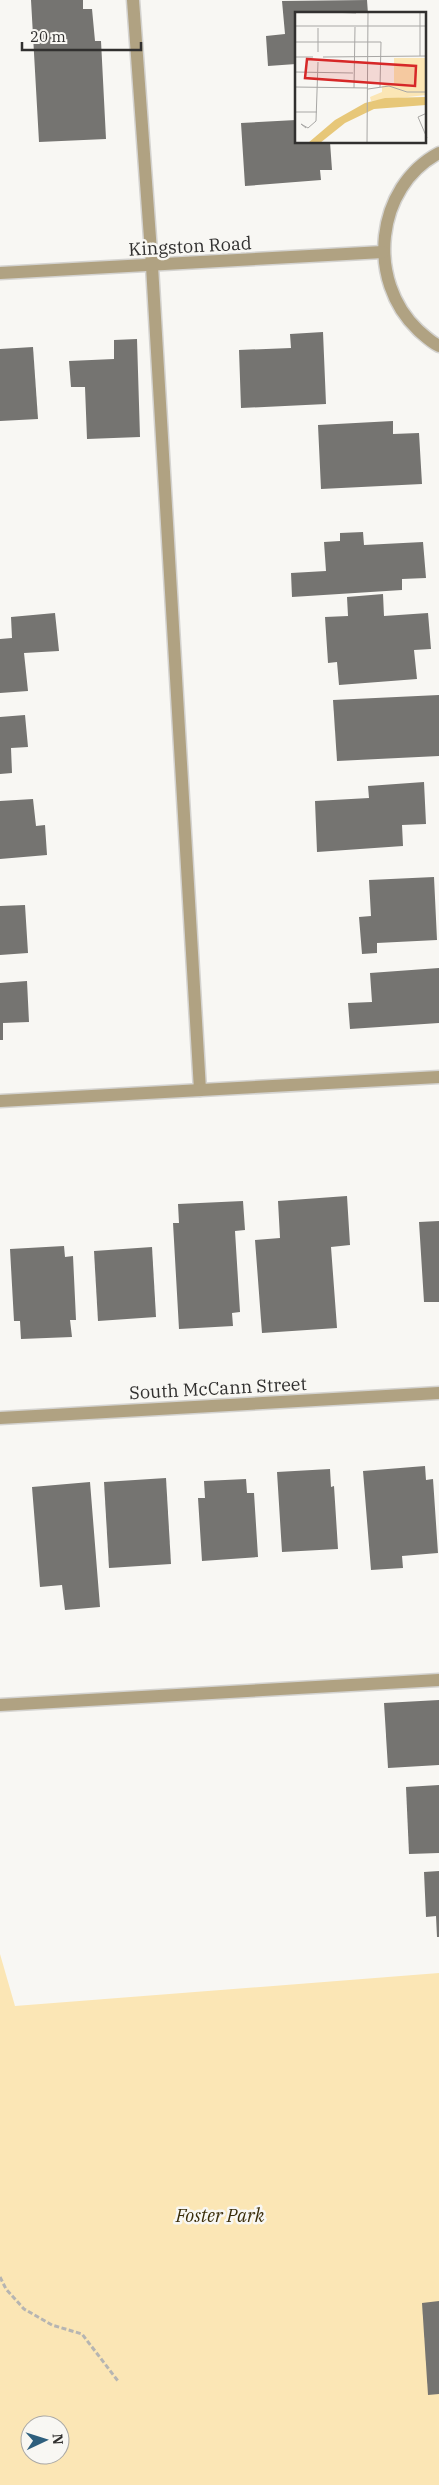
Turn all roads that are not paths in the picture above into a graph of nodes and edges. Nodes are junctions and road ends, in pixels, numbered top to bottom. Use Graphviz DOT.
graph roads {
  1 [pos="133,0"];
  2 [pos="439,153"];
  3 [pos="383,252"];
  4 [pos="152,266"];
  5 [pos="0,273"];
  6 [pos="439,346"];
  7 [pos="439,1077"];
  8 [pos="200,1090"];
  9 [pos="0,1101"];
  10 [pos="439,1393"];
  11 [pos="0,1418"];
  12 [pos="439,1680"];
  13 [pos="0,1704"];
  1 -- 4 [label="street"];
  2 -- 3 [label="street"];
  3 -- 4 [label="street, Kingston Road"];
  3 -- 6 [label="street"];
  4 -- 5 [label="street, Kingston Road"];
  4 -- 8 [label="street"];
  7 -- 8 [label="street"];
  8 -- 9 [label="street"];
  10 -- 11 [label="street, South McCann Street"];
  12 -- 13 [label="street"];
}
